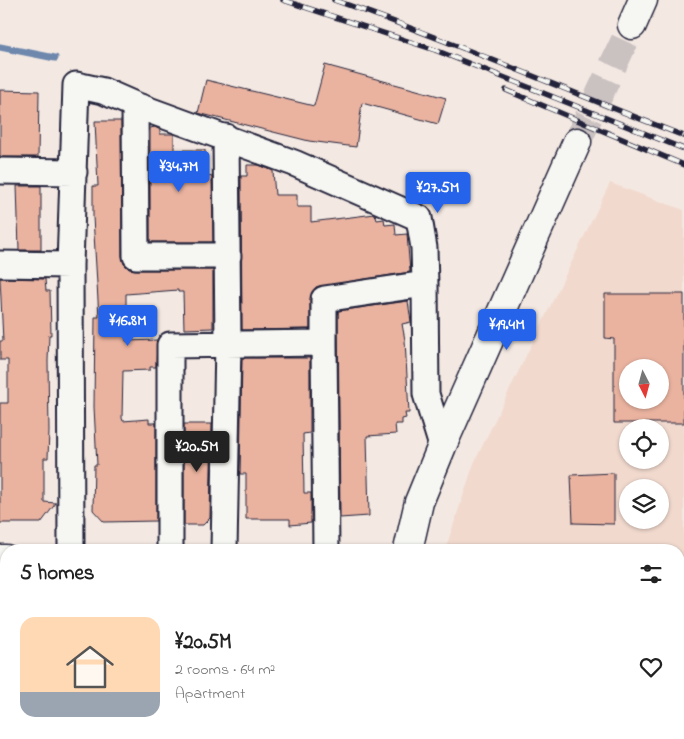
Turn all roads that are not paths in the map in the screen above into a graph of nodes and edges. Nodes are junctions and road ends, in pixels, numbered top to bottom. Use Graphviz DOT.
graph roads {
  1 [pos="643,0"];
  2 [pos="632,25"];
  3 [pos="135,105"];
  4 [pos="226,137"];
  5 [pos="577,142"];
  6 [pos="0,171"];
  7 [pos="74,172"];
  8 [pos="228,256"];
  9 [pos="0,264"];
  10 [pos="70,265"];
  11 [pos="425,284"];
  12 [pos="324,342"];
  13 [pos="228,343"];
  14 [pos="442,446"];
  15 [pos="71,544"];
  16 [pos="170,544"];
  17 [pos="224,544"];
  18 [pos="326,544"];
  19 [pos="409,544"];
  1 -- 2 [label="street"];
  3 -- 4 [label="street"];
  3 -- 7 [label="street"];
  3 -- 8 [label="street"];
  4 -- 8 [label="street"];
  4 -- 11 [label="street"];
  5 -- 14 [label="street"];
  6 -- 7 [label="street"];
  7 -- 10 [label="street"];
  8 -- 13 [label="street"];
  9 -- 10 [label="street"];
  10 -- 15 [label="street"];
  11 -- 12 [label="street"];
  11 -- 14 [label="street"];
  12 -- 13 [label="street"];
  12 -- 18 [label="street"];
  13 -- 16 [label="street"];
  13 -- 17 [label="street"];
  14 -- 19 [label="street"];
}
